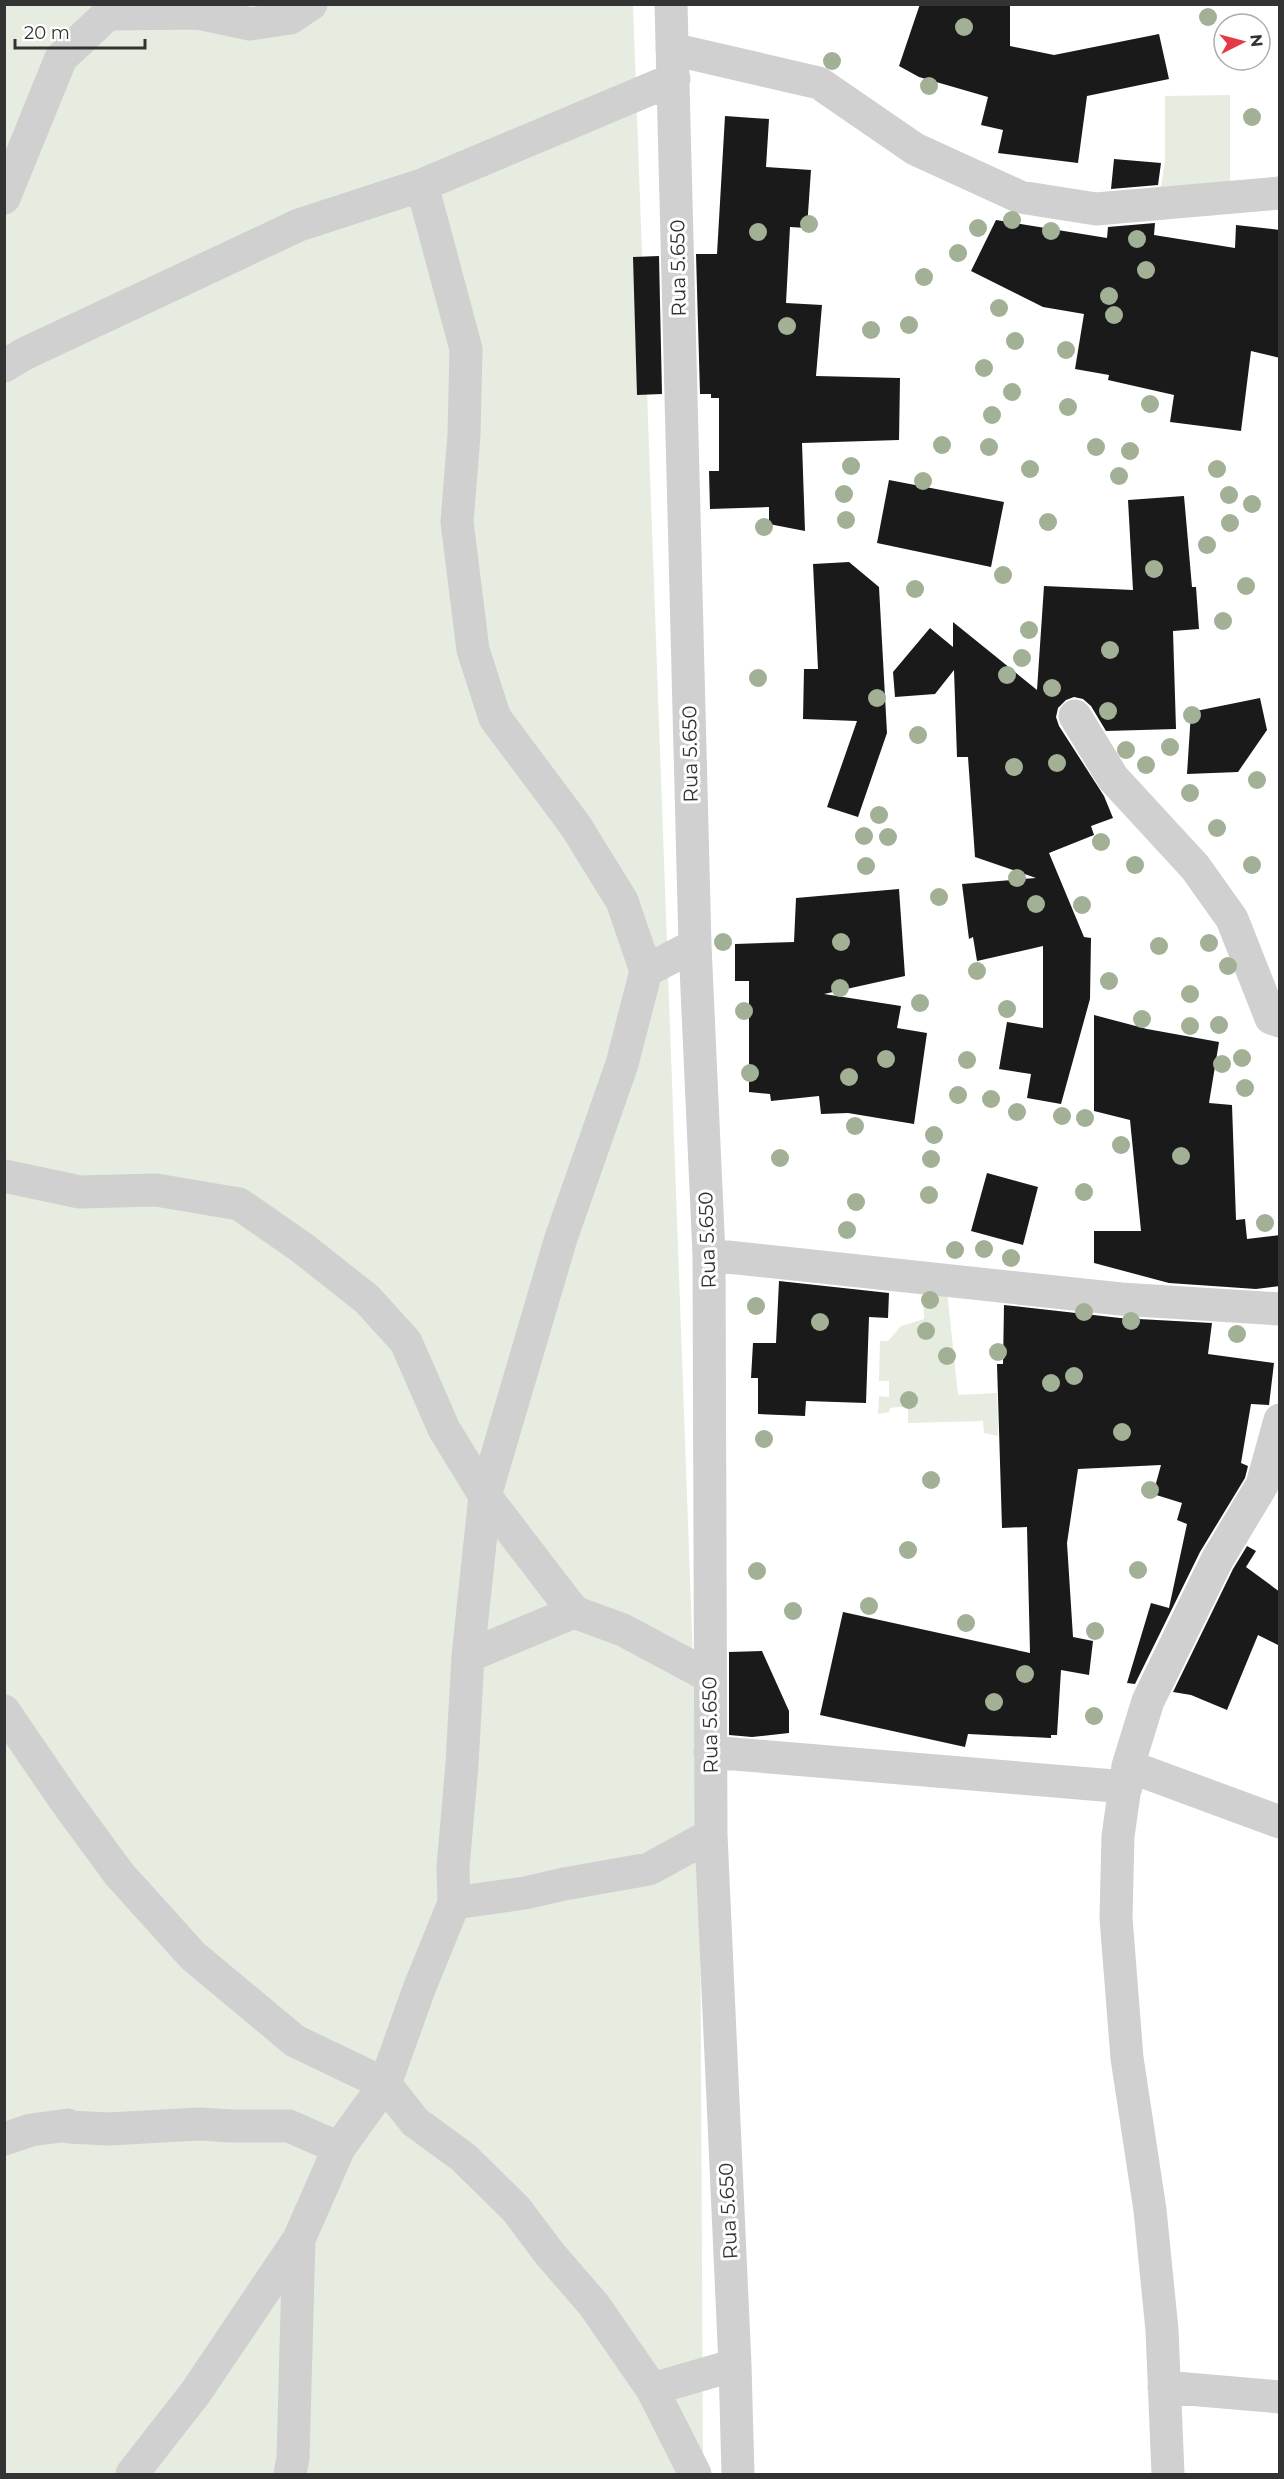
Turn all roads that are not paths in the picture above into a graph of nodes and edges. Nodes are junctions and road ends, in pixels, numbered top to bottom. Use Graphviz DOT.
graph roads {
  1 [pos="310,4"];
  2 [pos="670,4"];
  3 [pos="673,64"];
  4 [pos="422,185"];
  5 [pos="1280,193"];
  6 [pos="4,198"];
  7 [pos="4,366"];
  8 [pos="1075,716"];
  9 [pos="695,945"];
  10 [pos="646,970"];
  11 [pos="1280,1021"];
  12 [pos="4,1176"];
  13 [pos="709,1255"];
  14 [pos="1280,1309"];
  15 [pos="1280,1420"];
  16 [pos="485,1496"];
  17 [pos="574,1612"];
  18 [pos="468,1656"];
  19 [pos="709,1676"];
  20 [pos="4,1711"];
  21 [pos="710,1752"];
  22 [pos="1127,1777"];
  23 [pos="1280,1822"];
  24 [pos="711,1835"];
  25 [pos="454,1903"];
  26 [pos="385,2084"];
  27 [pos="4,2139"];
  28 [pos="339,2148"];
  29 [pos="299,2239"];
  30 [pos="735,2365"];
  31 [pos="1164,2387"];
  32 [pos="652,2389"];
  33 [pos="1280,2397"];
  34 [pos="132,2475"];
  35 [pos="290,2475"];
  36 [pos="695,2475"];
  37 [pos="738,2475"];
  38 [pos="1168,2475"];
  1 -- 6 [label="street"];
  2 -- 3 [label="street, Rua 5.650"];
  3 -- 4 [label="street"];
  3 -- 5 [label="street"];
  3 -- 9 [label="street, Rua 5.650"];
  4 -- 7 [label="street"];
  4 -- 10 [label="street"];
  8 -- 11 [label="street"];
  9 -- 10 [label="street"];
  9 -- 13 [label="street, Rua 5.650"];
  10 -- 16 [label="street"];
  12 -- 16 [label="street"];
  13 -- 14 [label="street"];
  13 -- 19 [label="street, Rua 5.650"];
  15 -- 22 [label="street"];
  16 -- 17 [label="street"];
  16 -- 18 [label="street"];
  17 -- 18 [label="street"];
  17 -- 19 [label="street"];
  18 -- 25 [label="street"];
  19 -- 21 [label="street, Rua 5.650"];
  20 -- 26 [label="street"];
  21 -- 22 [label="street"];
  21 -- 24 [label="street, Rua 5.650"];
  22 -- 23 [label="street"];
  22 -- 31 [label="street"];
  24 -- 25 [label="street"];
  24 -- 30 [label="street, Rua 5.650"];
  25 -- 26 [label="street"];
  26 -- 28 [label="street"];
  26 -- 32 [label="street"];
  27 -- 28 [label="street"];
  28 -- 29 [label="street"];
  29 -- 34 [label="street"];
  29 -- 35 [label="street"];
  30 -- 32 [label="street"];
  30 -- 37 [label="street, Rua 5.650"];
  31 -- 33 [label="street"];
  31 -- 38 [label="street"];
  32 -- 36 [label="street"];
}
